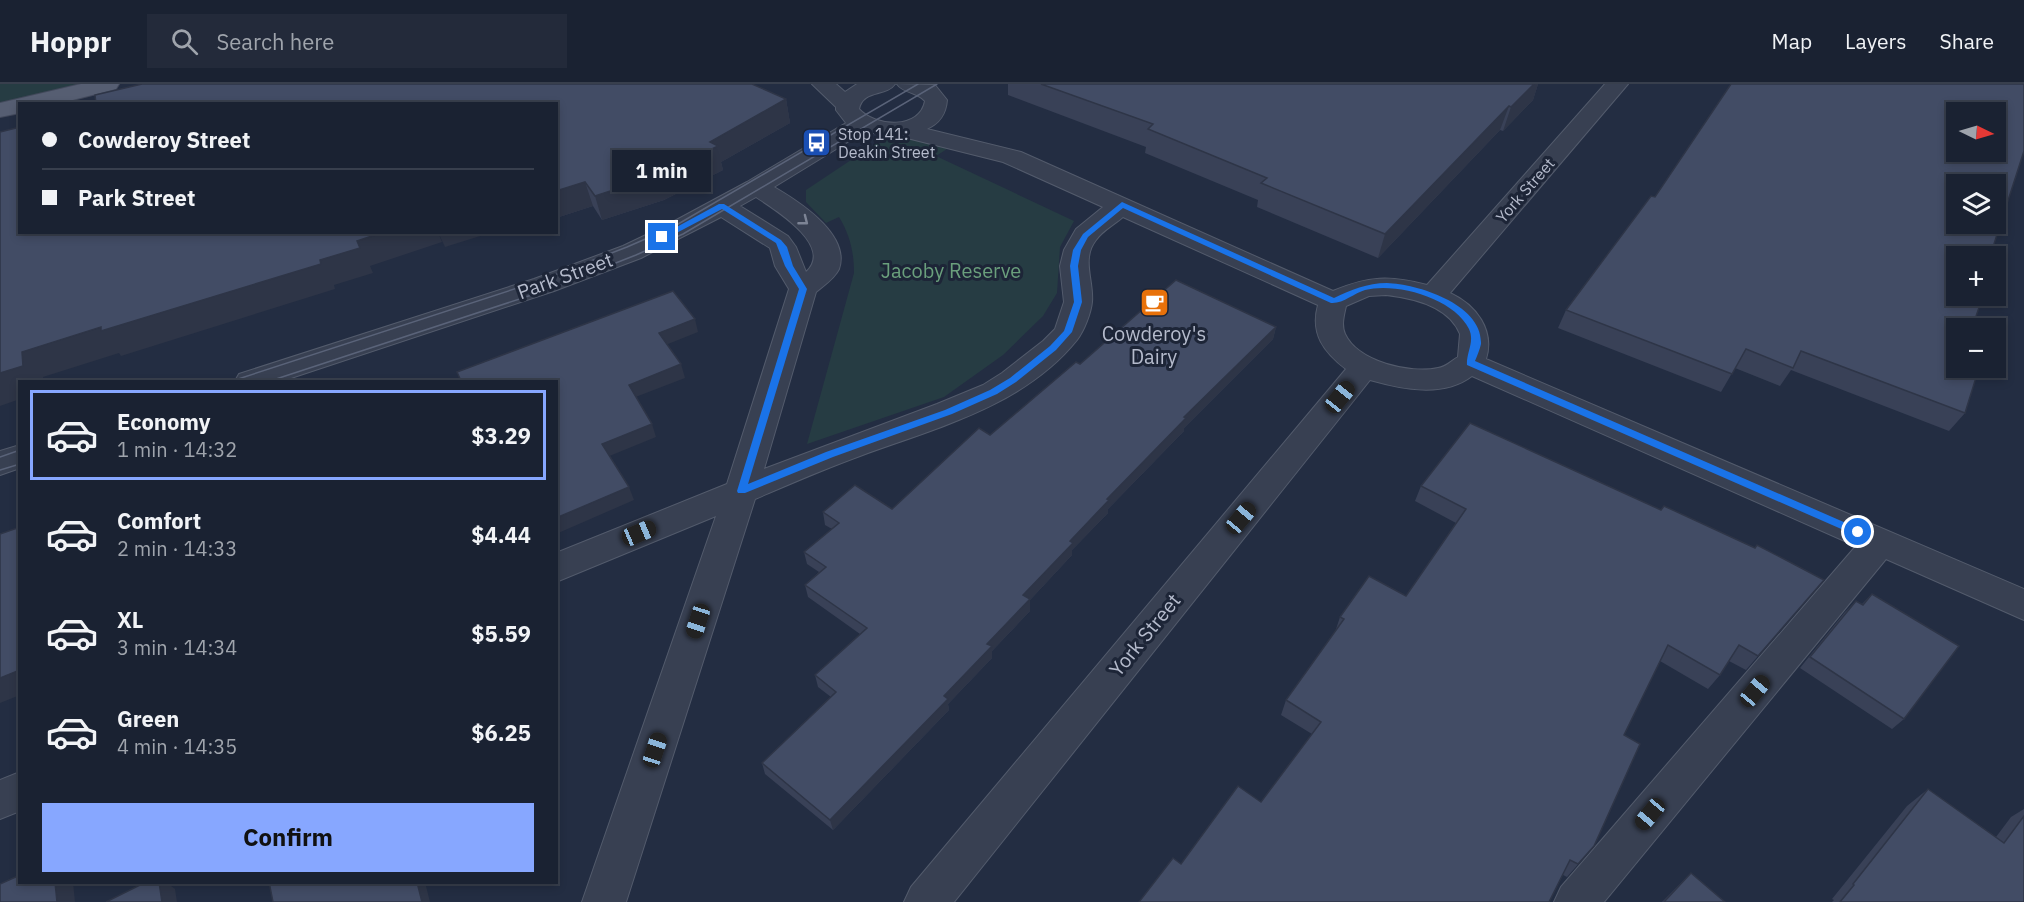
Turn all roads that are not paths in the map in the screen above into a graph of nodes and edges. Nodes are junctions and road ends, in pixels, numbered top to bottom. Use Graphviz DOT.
graph roads {
  1 [pos="108,84"];
  2 [pos="823,84"];
  3 [pos="884,84"];
  4 [pos="1617,84"];
  5 [pos="919,85"];
  6 [pos="36,102"];
  7 [pos="937,105"];
  8 [pos="18,106"];
  9 [pos="0,110"];
  10 [pos="854,114"];
  11 [pos="899,129"];
  12 [pos="1012,158"];
  13 [pos="756,187"];
  14 [pos="1122,205"];
  15 [pos="722,206"];
  16 [pos="803,289"];
  17 [pos="1433,295"];
  18 [pos="1334,301"];
  19 [pos="1470,363"];
  20 [pos="1364,367"];
  21 [pos="253,380"];
  22 [pos="18,457"];
  23 [pos="0,463"];
  24 [pos="741,491"];
  25 [pos="1880,542"];
  26 [pos="558,567"];
  27 [pos="2024,605"];
  28 [pos="18,792"];
  29 [pos="0,800"];
  30 [pos="604,902"];
  31 [pos="926,902"];
  32 [pos="1576,902"];
  1 -- 6 [label="main road"];
  2 -- 10 [label="street"];
  3 -- 10 [label="street, Park Street"];
  4 -- 17 [label="street, York Street"];
  5 -- 7 [label="street"];
  7 -- 11 [label="street"];
  7 -- 12 [label="street"];
  8 -- 9 [label="main road"];
  10 -- 11 [label="street"];
  10 -- 13 [label="street, Park Street"];
  11 -- 12 [label="street"];
  12 -- 14 [label="street"];
  13 -- 15 [label="street, Park Street"];
  13 -- 16 [label="street, one-way"];
  14 -- 18 [label="street"];
  14 -- 24 [label="street"];
  15 -- 16 [label="street"];
  15 -- 21 [label="street, Park Street"];
  16 -- 24 [label="street"];
  17 -- 18 [label="street"];
  17 -- 19 [label="street"];
  18 -- 20 [label="street"];
  19 -- 20 [label="street"];
  19 -- 25 [label="street"];
  20 -- 31 [label="street, York Street"];
  22 -- 23 [label="street"];
  24 -- 26 [label="street"];
  24 -- 30 [label="street"];
  25 -- 27 [label="street"];
  25 -- 32 [label="street"];
  28 -- 29 [label="street"];
}
